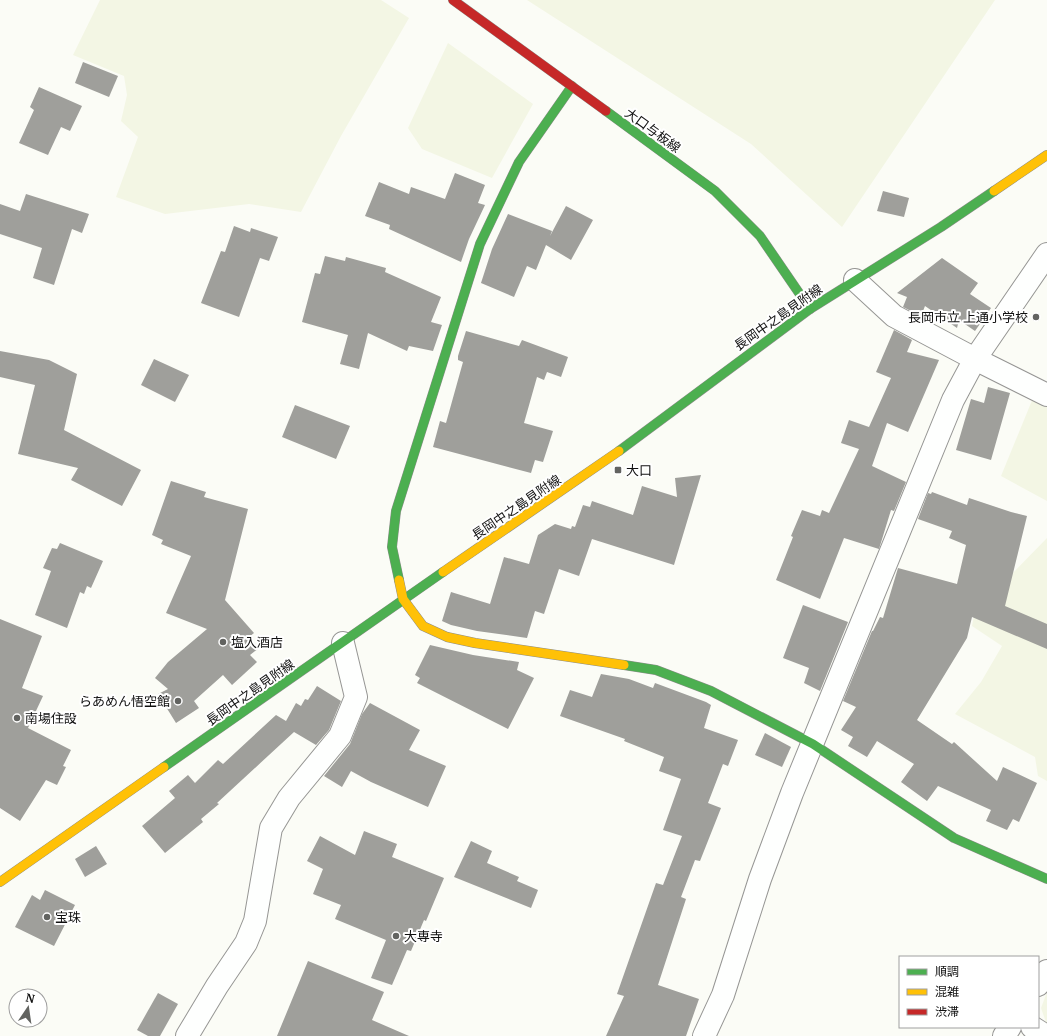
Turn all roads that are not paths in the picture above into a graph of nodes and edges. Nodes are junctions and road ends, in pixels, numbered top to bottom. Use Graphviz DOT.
graph roads {
  1 [pos="453,0"];
  2 [pos="572,86"];
  3 [pos="1047,155"];
  4 [pos="1047,254"];
  5 [pos="855,280"];
  6 [pos="810,309"];
  7 [pos="975,359"];
  8 [pos="1047,394"];
  9 [pos="403,600"];
  10 [pos="343,643"];
  11 [pos="813,744"];
  12 [pos="1047,879"];
  13 [pos="0,882"];
  14 [pos="1047,971"];
  15 [pos="1039,983"];
  16 [pos="1034,1028"];
  17 [pos="187,1036"];
  18 [pos="704,1036"];
  19 [pos="1046,1036"];
  1 -- 2 [label="main road, 大口与板線"];
  2 -- 6 [label="main road, 大口与板線"];
  2 -- 9 [label="main road"];
  3 -- 5 [label="main road, 長岡中之島見附線"];
  4 -- 7 [label="street"];
  5 -- 6 [label="main road, 長岡中之島見附線"];
  5 -- 7 [label="street"];
  6 -- 9 [label="main road, 長岡中之島見附線"];
  7 -- 8 [label="street"];
  7 -- 11 [label="street"];
  9 -- 10 [label="main road, 長岡中之島見附線"];
  9 -- 11 [label="main road"];
  10 -- 13 [label="main road, 長岡中之島見附線"];
  10 -- 17 [label="street"];
  11 -- 12 [label="main road"];
  11 -- 18 [label="street"];
  14 -- 15 [label="street"];
  16 -- 19 [label="street"];
}
